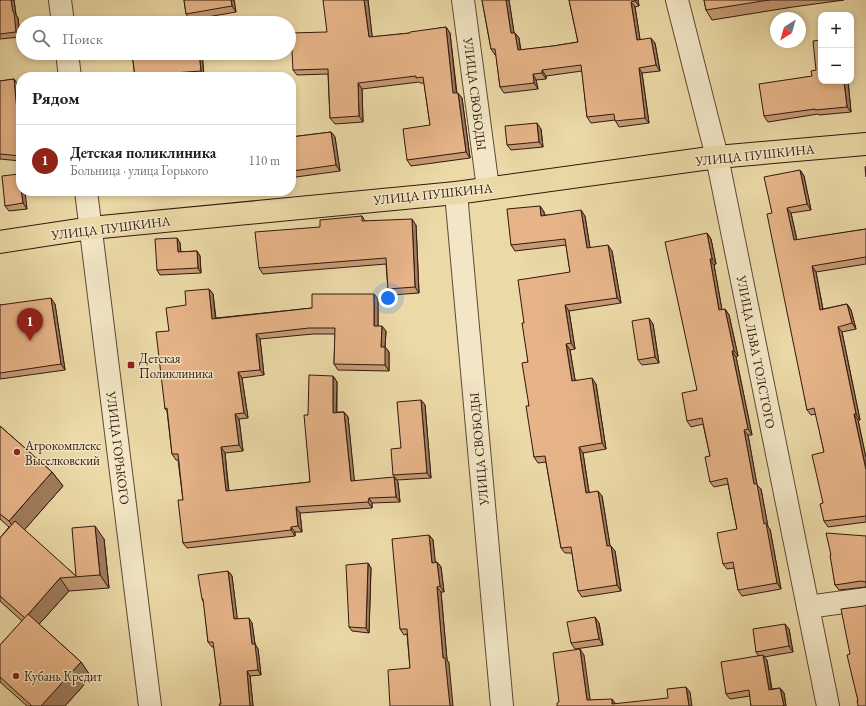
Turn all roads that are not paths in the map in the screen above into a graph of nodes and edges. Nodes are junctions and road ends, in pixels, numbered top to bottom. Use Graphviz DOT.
graph roads {
  1 [pos="60,0"];
  2 [pos="463,0"];
  3 [pos="677,0"];
  4 [pos="62,16"];
  5 [pos="68,60"];
  6 [pos="69,72"];
  7 [pos="866,144"];
  8 [pos="717,157"];
  9 [pos="488,188"];
  10 [pos="456,193"];
  11 [pos="87,196"];
  12 [pos="91,228"];
  13 [pos="0,242"];
  14 [pos="866,599"];
  15 [pos="808,607"];
  16 [pos="150,706"];
  17 [pos="502,706"];
  18 [pos="828,706"];
  1 -- 4 [label="street"];
  2 -- 9 [label="street, УЛИЦА СВОБОДЫ"];
  3 -- 8 [label="street, УЛИЦА ЛЬВА ТОЛСТОГО"];
  5 -- 6 [label="street"];
  7 -- 8 [label="main road, УЛИЦА ПУШКИНА"];
  8 -- 9 [label="main road, УЛИЦА ПУШКИНА"];
  8 -- 15 [label="street, УЛИЦА ЛЬВА ТОЛСТОГО"];
  9 -- 10 [label="main road, УЛИЦА ПУШКИНА"];
  10 -- 12 [label="main road, УЛИЦА ПУШКИНА"];
  10 -- 17 [label="street, УЛИЦА СВОБОДЫ"];
  11 -- 12 [label="street, УЛИЦА ГОРЬКОГО"];
  12 -- 13 [label="main road, УЛИЦА ПУШКИНА"];
  12 -- 16 [label="street, УЛИЦА ГОРЬКОГО"];
  14 -- 15 [label="street"];
  15 -- 18 [label="street, УЛИЦА ЛЬВА ТОЛСТОГО"];
}
